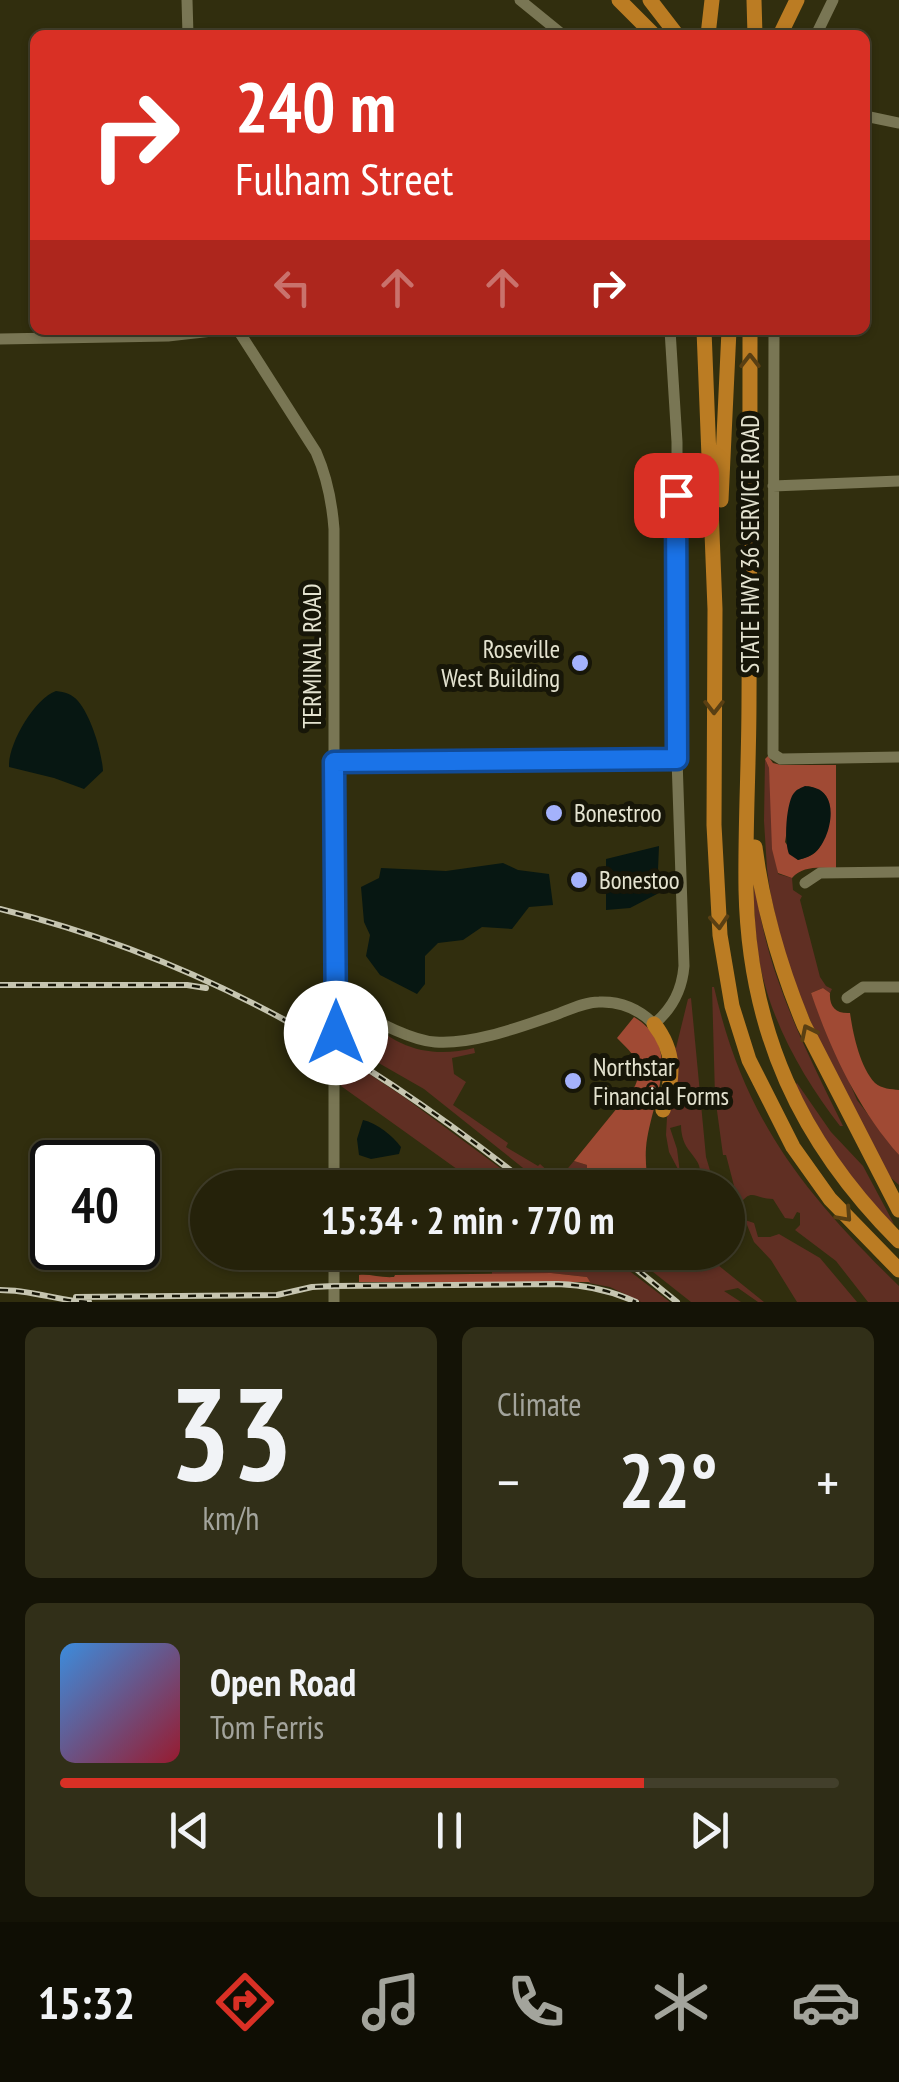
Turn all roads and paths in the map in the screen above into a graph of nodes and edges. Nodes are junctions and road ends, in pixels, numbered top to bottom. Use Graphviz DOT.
graph roads {
  1 [pos="520,0"];
  2 [pos="619,0"];
  3 [pos="650,0"];
  4 [pos="712,0"];
  5 [pos="754,0"];
  6 [pos="796,0"];
  7 [pos="834,0"];
  8 [pos="187,2"];
  9 [pos="709,27"];
  10 [pos="188,30"];
  11 [pos="557,30"];
  12 [pos="649,30"];
  13 [pos="673,30"];
  14 [pos="754,30"];
  15 [pos="782,30"];
  16 [pos="819,30"];
  17 [pos="870,117"];
  18 [pos="899,123"];
  19 [pos="177,335"];
  20 [pos="241,335"];
  21 [pos="670,335"];
  22 [pos="704,335"];
  23 [pos="728,335"];
  24 [pos="750,335"];
  25 [pos="774,335"];
  26 [pos="0,339"];
  27 [pos="899,481"];
  28 [pos="773,486"];
  29 [pos="715,609"];
  30 [pos="899,758"];
  31 [pos="677,759"];
  32 [pos="334,762"];
  33 [pos="749,774"];
  34 [pos="899,872"];
  35 [pos="804,883"];
  36 [pos="899,987"];
  37 [pos="846,998"];
  38 [pos="336,1000"];
  39 [pos="366,1014"];
  40 [pos="654,1024"];
  41 [pos="336,1033"];
  42 [pos="663,1110"];
  43 [pos="334,1170"];
  44 [pos="899,1210"];
  45 [pos="899,1241"];
  46 [pos="334,1270"];
  47 [pos="899,1270"];
  48 [pos="334,1302"];
  1 -- 11 [label="street"];
  2 -- 12 [label="highway"];
  3 -- 13 [label="highway"];
  4 -- 9 [label="highway"];
  5 -- 14 [label="highway"];
  6 -- 15 [label="highway"];
  7 -- 16 [label="street"];
  8 -- 10 [label="street"];
  17 -- 18 [label="street"];
  19 -- 26 [label="street"];
  20 -- 32 [label="street, TERMINAL ROAD"];
  21 -- 31 [label="street"];
  22 -- 29 [label="highway"];
  23 -- 29 [label="highway"];
  33 -- 24 [label="highway, one-way"];
  25 -- 28 [label="street, STATE HWY 36 SERVICE ROAD"];
  27 -- 28 [label="street"];
  28 -- 30 [label="street, STATE HWY 36 SERVICE ROAD"];
  29 -- 47 [label="highway, one-way"];
  31 -- 32 [label="street"];
  31 -- 40 [label="street"];
  32 -- 38 [label="street, TERMINAL ROAD"];
  44 -- 33 [label="highway, one-way"];
  33 -- 45 [label="highway"];
  34 -- 35 [label="street"];
  36 -- 37 [label="street"];
  38 -- 39 [label="street"];
  38 -- 41 [label="street, TERMINAL ROAD"];
  39 -- 40 [label="street"];
  39 -- 41 [label="street"];
  40 -- 42 [label="highway"];
  41 -- 43 [label="street, TERMINAL ROAD"];
  46 -- 48 [label="street"];
}
